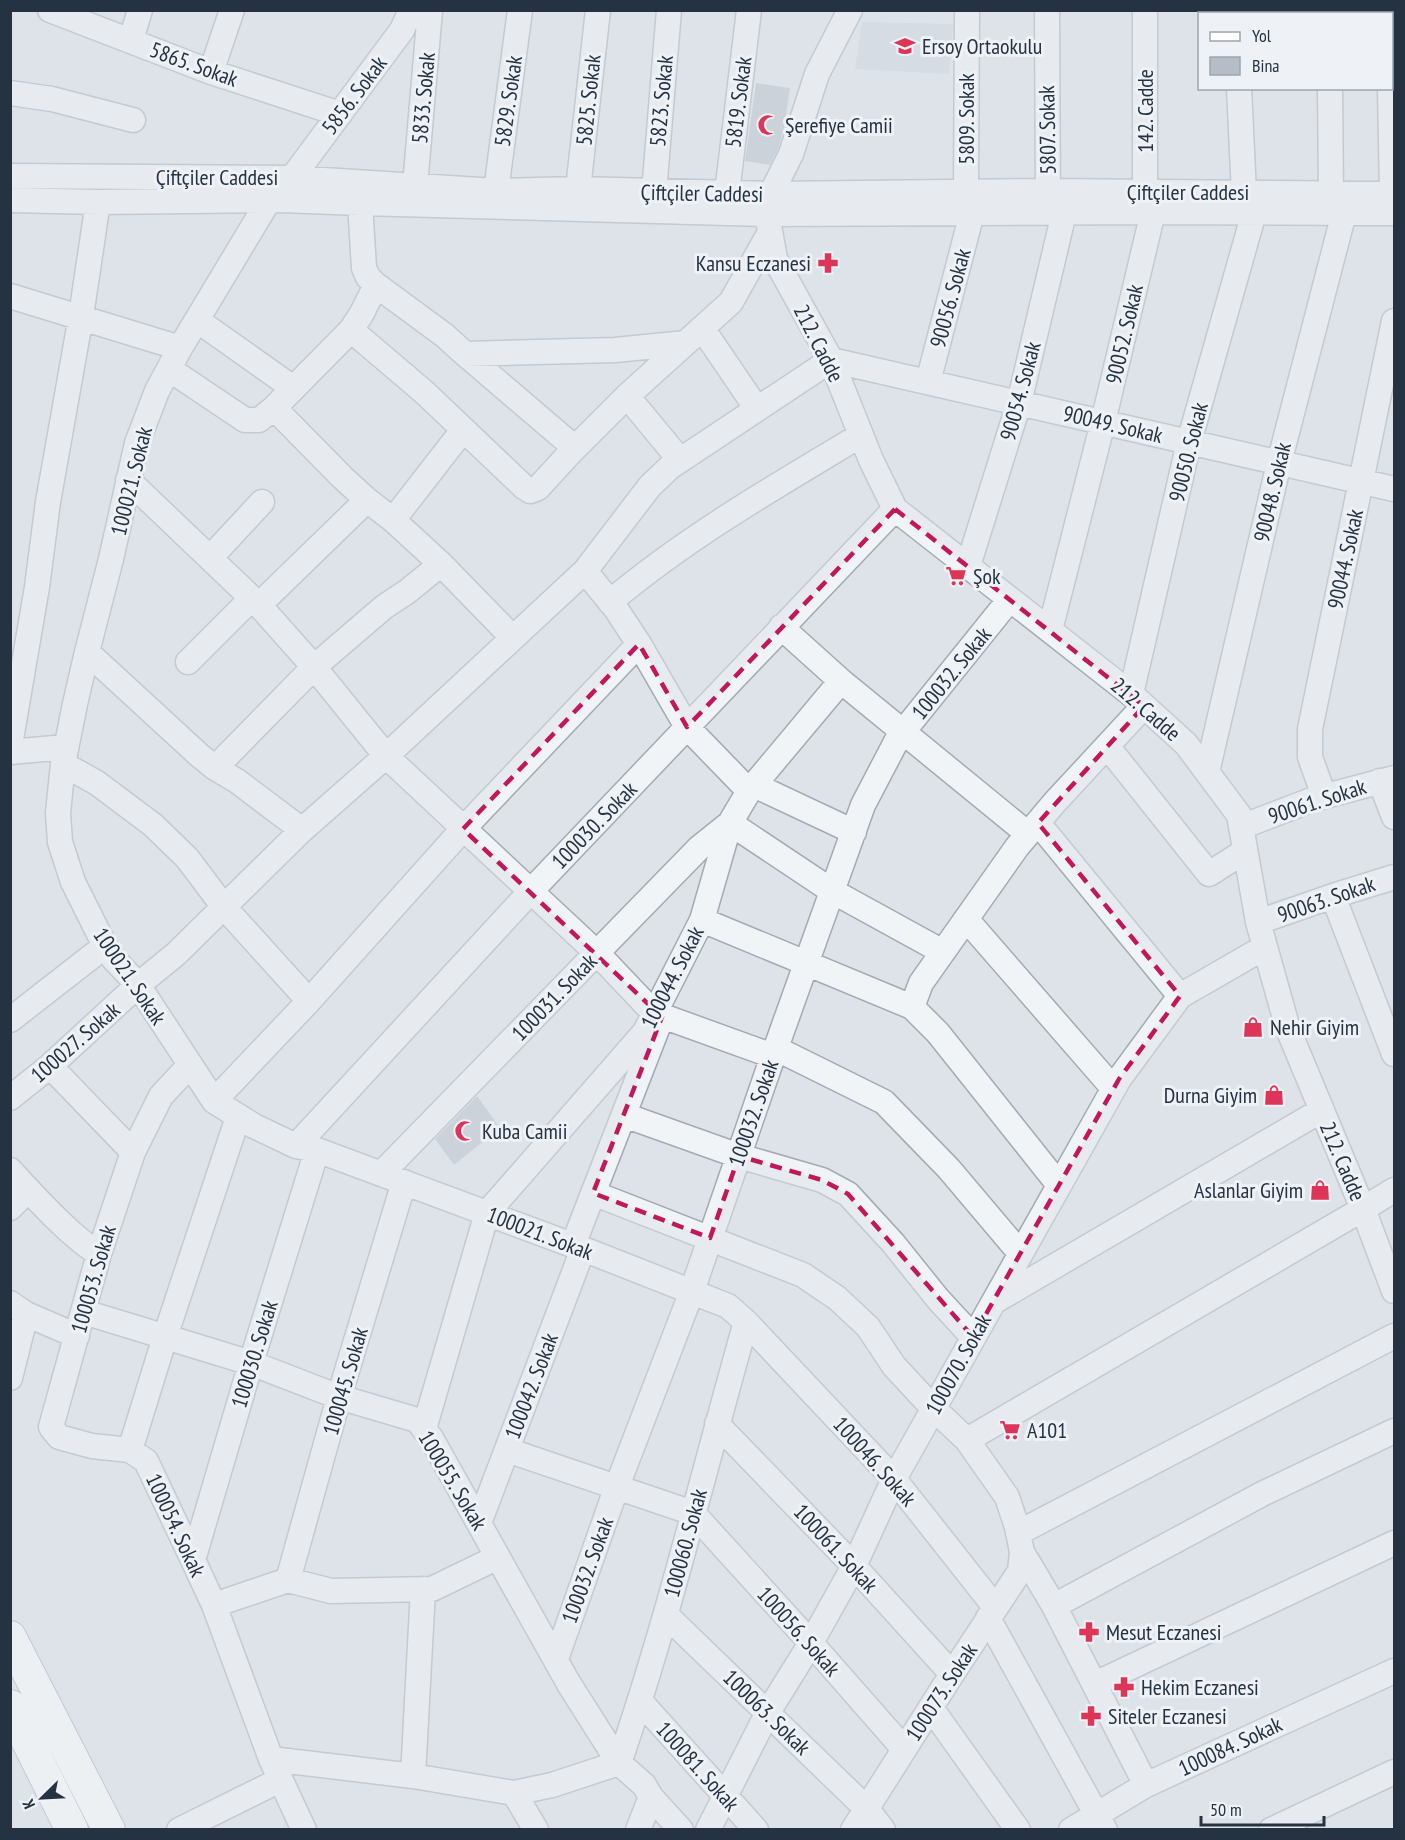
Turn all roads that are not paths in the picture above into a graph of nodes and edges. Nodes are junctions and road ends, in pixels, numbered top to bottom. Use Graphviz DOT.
graph roads {
  1 [pos="140,10"];
  2 [pos="232,10"];
  3 [pos="411,10"];
  4 [pos="430,10"];
  5 [pos="520,10"];
  6 [pos="598,10"];
  7 [pos="669,10"];
  8 [pos="749,10"];
  9 [pos="850,10"];
  10 [pos="967,10"];
  11 [pos="1047,10"];
  12 [pos="1145,10"];
  13 [pos="52,11"];
  14 [pos="131,40"];
  15 [pos="211,72"];
  16 [pos="1239,90"];
  17 [pos="1330,90"];
  18 [pos="1390,90"];
  19 [pos="10,93"];
  20 [pos="340,114"];
  21 [pos="133,120"];
  22 [pos="10,176"];
  23 [pos="292,178"];
  24 [pos="416,186"];
  25 [pos="578,189"];
  26 [pos="496,191"];
  27 [pos="654,192"];
  28 [pos="727,194"];
  29 [pos="10,200"];
  30 [pos="269,200"];
  31 [pos="1394,200"];
  32 [pos="98,202"];
  33 [pos="360,203"];
  34 [pos="969,203"];
  35 [pos="1249,203"];
  36 [pos="1338,203"];
  37 [pos="1147,205"];
  38 [pos="1053,206"];
  39 [pos="769,214"];
  40 [pos="376,285"];
  41 [pos="10,296"];
  42 [pos="81,316"];
  43 [pos="197,320"];
  44 [pos="1395,321"];
  45 [pos="351,330"];
  46 [pos="694,336"];
  47 [pos="465,354"];
  48 [pos="175,359"];
  49 [pos="831,360"];
  50 [pos="928,382"];
  51 [pos="294,388"];
  52 [pos="627,396"];
  53 [pos="1019,403"];
  54 [pos="274,408"];
  55 [pos="757,409"];
  56 [pos="1103,422"];
  57 [pos="463,430"];
  58 [pos="861,435"];
  59 [pos="1190,441"];
  60 [pos="575,448"];
  61 [pos="680,460"];
  62 [pos="1279,463"];
  63 [pos="128,480"];
  64 [pos="1361,481"];
  65 [pos="1395,489"];
  66 [pos="367,500"];
  67 [pos="262,502"];
  68 [pos="895,509"];
  69 [pos="393,520"];
  70 [pos="210,558"];
  71 [pos="441,564"];
  72 [pos="968,566"];
  73 [pos="585,571"];
  74 [pos="1010,599"];
  75 [pos="255,601"];
  76 [pos="610,602"];
  77 [pos="781,627"];
  78 [pos="1050,630"];
  79 [pos="512,637"];
  80 [pos="639,644"];
  81 [pos="87,652"];
  82 [pos="188,662"];
  83 [pos="314,667"];
  84 [pos="841,681"];
  85 [pos="1138,700"];
  86 [pos="687,727"];
  87 [pos="903,732"];
  88 [pos="10,745"];
  89 [pos="1107,746"];
  90 [pos="10,752"];
  91 [pos="65,756"];
  92 [pos="386,756"];
  93 [pos="215,768"];
  94 [pos="1207,772"];
  95 [pos="1387,779"];
  96 [pos="751,788"];
  97 [pos="1324,796"];
  98 [pos="1395,817"];
  99 [pos="730,823"];
  100 [pos="1241,827"];
  101 [pos="463,829"];
  102 [pos="1033,829"];
  103 [pos="302,830"];
  104 [pos="854,832"];
  105 [pos="1245,851"];
  106 [pos="1395,877"];
  107 [pos="832,891"];
  108 [pos="530,892"];
  109 [pos="1333,896"];
  110 [pos="224,907"];
  111 [pos="966,919"];
  112 [pos="702,920"];
  113 [pos="1258,922"];
  114 [pos="105,946"];
  115 [pos="1265,946"];
  116 [pos="943,952"];
  117 [pos="597,953"];
  118 [pos="805,964"];
  119 [pos="138,986"];
  120 [pos="1180,996"];
  121 [pos="309,1001"];
  122 [pos="912,1007"];
  123 [pos="658,1015"];
  124 [pos="10,1020"];
  125 [pos="774,1052"];
  126 [pos="1395,1054"];
  127 [pos="190,1065"];
  128 [pos="50,1066"];
  129 [pos="1113,1088"];
  130 [pos="10,1098"];
  131 [pos="214,1101"];
  132 [pos="1322,1110"];
  133 [pos="624,1115"];
  134 [pos="238,1117"];
  135 [pos="307,1148"];
  136 [pos="133,1152"];
  137 [pos="739,1156"];
  138 [pos="10,1170"];
  139 [pos="381,1174"];
  140 [pos="404,1182"];
  141 [pos="1059,1185"];
  142 [pos="28,1190"];
  143 [pos="1395,1190"];
  144 [pos="593,1193"];
  145 [pos="10,1208"];
  146 [pos="1364,1209"];
  147 [pos="487,1213"];
  148 [pos="710,1238"];
  149 [pos="578,1247"];
  150 [pos="1020,1253"];
  151 [pos="99,1254"];
  152 [pos="692,1291"];
  153 [pos="1395,1291"];
  154 [pos="993,1302"];
  155 [pos="18,1309"];
  156 [pos="84,1312"];
  157 [pos="746,1322"];
  158 [pos="77,1336"];
  159 [pos="1395,1336"];
  160 [pos="165,1337"];
  161 [pos="973,1337"];
  162 [pos="251,1362"];
  163 [pos="10,1378"];
  164 [pos="339,1397"];
  165 [pos="933,1408"];
  166 [pos="717,1424"];
  167 [pos="424,1429"];
  168 [pos="1395,1431"];
  169 [pos="967,1440"];
  170 [pos="130,1450"];
  171 [pos="507,1450"];
  172 [pos="894,1479"];
  173 [pos="616,1489"];
  174 [pos="693,1513"];
  175 [pos="479,1523"];
  176 [pos="1020,1543"];
  177 [pos="1395,1543"];
  178 [pos="498,1557"];
  179 [pos="193,1560"];
  180 [pos="854,1566"];
  181 [pos="288,1580"];
  182 [pos="423,1589"];
  183 [pos="214,1605"];
  184 [pos="1054,1606"];
  185 [pos="992,1613"];
  186 [pos="666,1615"];
  187 [pos="10,1637"];
  188 [pos="811,1643"];
  189 [pos="556,1659"];
  190 [pos="1395,1671"];
  191 [pos="952,1674"];
  192 [pos="1095,1684"];
  193 [pos="640,1701"];
  194 [pos="10,1706"];
  195 [pos="931,1708"];
  196 [pos="768,1712"];
  197 [pos="904,1749"];
  198 [pos="619,1763"];
  199 [pos="275,1770"];
  200 [pos="1395,1772"];
  201 [pos="414,1776"];
  202 [pos="1146,1785"];
  203 [pos="514,1793"];
  204 [pos="724,1796"];
  205 [pos="651,1797"];
  206 [pos="867,1809"];
  207 [pos="1100,1822"];
  208 [pos="64,1825"];
  209 [pos="109,1830"];
  210 [pos="179,1830"];
  211 [pos="304,1830"];
  212 [pos="536,1830"];
  213 [pos="638,1830"];
  214 [pos="681,1830"];
  215 [pos="708,1830"];
  216 [pos="756,1830"];
  217 [pos="853,1830"];
  218 [pos="883,1830"];
  219 [pos="1018,1830"];
  220 [pos="1071,1830"];
  221 [pos="1271,1830"];
  1 -- 14 [label="street"];
  2 -- 15 [label="street"];
  3 -- 20 [label="street, 5856. Sokak"];
  4 -- 24 [label="street, 5833. Sokak"];
  5 -- 26 [label="street, 5829. Sokak"];
  6 -- 25 [label="street, 5825. Sokak"];
  7 -- 27 [label="street, 5823. Sokak"];
  8 -- 28 [label="street, 5819. Sokak"];
  9 -- 39 [label="street"];
  10 -- 34 [label="street, 5809. Sokak"];
  11 -- 38 [label="street, 5807. Sokak"];
  12 -- 37 [label="street, 142. Cadde"];
  13 -- 14 [label="street, 5865. Sokak"];
  14 -- 15 [label="street, 5865. Sokak"];
  15 -- 20 [label="street, 5865. Sokak"];
  16 -- 35 [label="street, 90050. Sokak"];
  17 -- 36 [label="street, 90048. Sokak"];
  18 -- 31 [label="street"];
  19 -- 21 [label="street"];
  20 -- 23 [label="street, 5856. Sokak"];
  22 -- 23 [label="street, Çiftçiler Caddesi"];
  23 -- 24 [label="street, Çiftçiler Caddesi"];
  24 -- 26 [label="street, Çiftçiler Caddesi"];
  25 -- 26 [label="street, Çiftçiler Caddesi"];
  25 -- 27 [label="street, Çiftçiler Caddesi"];
  27 -- 28 [label="street, Çiftçiler Caddesi"];
  28 -- 39 [label="street, Çiftçiler Caddesi"];
  29 -- 32 [label="street, Çiftçiler Caddesi"];
  30 -- 32 [label="street, Çiftçiler Caddesi"];
  30 -- 33 [label="street, Çiftçiler Caddesi"];
  30 -- 43 [label="street, 100021. Sokak"];
  31 -- 36 [label="street, Çiftçiler Caddesi"];
  32 -- 42 [label="street"];
  33 -- 39 [label="street, Çiftçiler Caddesi"];
  33 -- 40 [label="street"];
  34 -- 38 [label="street, Çiftçiler Caddesi"];
  34 -- 39 [label="street, Çiftçiler Caddesi"];
  34 -- 50 [label="street, 90056. Sokak"];
  35 -- 36 [label="street, Çiftçiler Caddesi"];
  35 -- 37 [label="street, Çiftçiler Caddesi"];
  35 -- 59 [label="street, 90050. Sokak"];
  36 -- 62 [label="street, 90048. Sokak"];
  37 -- 38 [label="street, Çiftçiler Caddesi"];
  37 -- 56 [label="street, 90052. Sokak"];
  38 -- 53 [label="street, 90054. Sokak"];
  39 -- 46 [label="street"];
  39 -- 49 [label="street, 212. Cadde"];
  40 -- 45 [label="street"];
  40 -- 47 [label="street"];
  41 -- 42 [label="street"];
  42 -- 48 [label="street"];
  42 -- 88 [label="street"];
  43 -- 48 [label="street, 100021. Sokak"];
  43 -- 51 [label="street"];
  44 -- 64 [label="street, 90044. Sokak"];
  45 -- 51 [label="street"];
  45 -- 57 [label="street"];
  46 -- 47 [label="street"];
  46 -- 52 [label="street"];
  46 -- 55 [label="street"];
  47 -- 60 [label="street"];
  48 -- 54 [label="street"];
  48 -- 63 [label="street, 100021. Sokak"];
  49 -- 50 [label="street, 90049. Sokak"];
  49 -- 55 [label="street, 100027. Sokak"];
  49 -- 58 [label="street, 212. Cadde"];
  50 -- 53 [label="street, 90049. Sokak"];
  51 -- 54 [label="street"];
  52 -- 60 [label="street"];
  52 -- 61 [label="street"];
  53 -- 56 [label="street, 90049. Sokak"];
  53 -- 72 [label="street, 90054. Sokak"];
  54 -- 66 [label="street"];
  55 -- 61 [label="street, 100027. Sokak"];
  56 -- 59 [label="street, 90049. Sokak"];
  56 -- 78 [label="street, 90052. Sokak"];
  57 -- 60 [label="street"];
  57 -- 69 [label="street"];
  58 -- 68 [label="street, 212. Cadde"];
  58 -- 76 [label="street"];
  59 -- 62 [label="street, 90049. Sokak"];
  59 -- 85 [label="street, 90050. Sokak"];
  61 -- 73 [label="street, 100027. Sokak"];
  62 -- 64 [label="street, 90049. Sokak"];
  62 -- 94 [label="street, 90048. Sokak"];
  63 -- 70 [label="street"];
  63 -- 81 [label="street, 100021. Sokak"];
  64 -- 65 [label="street, 90049. Sokak"];
  64 -- 97 [label="street, 90044. Sokak"];
  66 -- 69 [label="street"];
  66 -- 75 [label="street"];
  67 -- 70 [label="street"];
  68 -- 72 [label="street, 212. Cadde"];
  68 -- 77 [label="street, 100030. Sokak"];
  69 -- 71 [label="street"];
  70 -- 75 [label="street"];
  71 -- 79 [label="street"];
  71 -- 83 [label="street"];
  72 -- 74 [label="street, 212. Cadde"];
  73 -- 76 [label="street"];
  73 -- 79 [label="street, 100027. Sokak"];
  74 -- 78 [label="street, 212. Cadde"];
  74 -- 87 [label="street, 100032. Sokak"];
  75 -- 82 [label="street"];
  75 -- 83 [label="street"];
  76 -- 80 [label="street"];
  77 -- 84 [label="street"];
  77 -- 86 [label="street, 100030. Sokak"];
  78 -- 85 [label="street, 212. Cadde"];
  79 -- 92 [label="street, 100027. Sokak"];
  80 -- 86 [label="street"];
  80 -- 101 [label="street"];
  81 -- 91 [label="street, 100021. Sokak"];
  81 -- 93 [label="street"];
  83 -- 92 [label="street"];
  83 -- 93 [label="street"];
  84 -- 87 [label="street"];
  84 -- 96 [label="street, 100044. Sokak"];
  85 -- 89 [label="street"];
  85 -- 94 [label="street, 212. Cadde"];
  86 -- 96 [label="street"];
  86 -- 108 [label="street, 100030. Sokak"];
  87 -- 102 [label="street"];
  87 -- 104 [label="street, 100032. Sokak"];
  89 -- 102 [label="street"];
  89 -- 105 [label="street"];
  90 -- 91 [label="street"];
  91 -- 110 [label="street"];
  91 -- 114 [label="street, 100021. Sokak"];
  92 -- 101 [label="street"];
  92 -- 103 [label="street, 100027. Sokak"];
  93 -- 103 [label="street"];
  94 -- 100 [label="street, 212. Cadde"];
  95 -- 97 [label="street, 90061. Sokak"];
  95 -- 98 [label="street"];
  96 -- 99 [label="street, 100044. Sokak"];
  96 -- 104 [label="street"];
  97 -- 100 [label="street, 90061. Sokak"];
  99 -- 107 [label="street"];
  99 -- 112 [label="street, 100044. Sokak"];
  99 -- 117 [label="street, 100031. Sokak"];
  100 -- 105 [label="street, 212. Cadde"];
  101 -- 108 [label="street"];
  101 -- 121 [label="street"];
  102 -- 111 [label="street"];
  102 -- 120 [label="street"];
  103 -- 110 [label="street, 100027. Sokak"];
  104 -- 107 [label="street, 100032. Sokak"];
  105 -- 113 [label="street, 212. Cadde"];
  106 -- 109 [label="street, 90063. Sokak"];
  107 -- 116 [label="street"];
  107 -- 118 [label="street, 100032. Sokak"];
  108 -- 117 [label="street"];
  108 -- 135 [label="street, 100030. Sokak"];
  109 -- 113 [label="street, 90063. Sokak"];
  109 -- 126 [label="street"];
  110 -- 119 [label="street, 100027. Sokak"];
  110 -- 121 [label="street"];
  111 -- 116 [label="street"];
  111 -- 129 [label="street"];
  112 -- 118 [label="street"];
  112 -- 123 [label="street, 100044. Sokak"];
  113 -- 115 [label="street, 212. Cadde"];
  114 -- 119 [label="street, 100021. Sokak"];
  114 -- 124 [label="street"];
  115 -- 120 [label="street, 100070. Sokak"];
  115 -- 132 [label="street, 212. Cadde"];
  116 -- 122 [label="street"];
  117 -- 123 [label="street"];
  117 -- 139 [label="street, 100031. Sokak"];
  118 -- 122 [label="street"];
  118 -- 125 [label="street, 100032. Sokak"];
  119 -- 127 [label="street, 100021. Sokak"];
  119 -- 128 [label="street, 100027. Sokak"];
  120 -- 129 [label="street, 100070. Sokak"];
  121 -- 131 [label="street"];
  122 -- 141 [label="street"];
  123 -- 125 [label="street"];
  123 -- 133 [label="street, 100042. Sokak"];
  123 -- 147 [label="street, 100044. Sokak"];
  125 -- 137 [label="street, 100032. Sokak"];
  125 -- 150 [label="street"];
  127 -- 131 [label="street, 100021. Sokak"];
  127 -- 136 [label="street, 100053. Sokak"];
  128 -- 130 [label="street, 100027. Sokak"];
  128 -- 136 [label="street"];
  129 -- 141 [label="street, 100070. Sokak"];
  131 -- 134 [label="street, 100021. Sokak"];
  132 -- 146 [label="street, 212. Cadde"];
  132 -- 154 [label="street"];
  133 -- 137 [label="street"];
  133 -- 144 [label="street, 100042. Sokak"];
  134 -- 135 [label="street, 100021. Sokak"];
  134 -- 160 [label="street, 100054. Sokak"];
  135 -- 139 [label="street, 100021. Sokak"];
  135 -- 162 [label="street, 100030. Sokak"];
  136 -- 151 [label="street, 100053. Sokak"];
  137 -- 148 [label="street, 100032. Sokak"];
  137 -- 161 [label="street"];
  138 -- 142 [label="street"];
  139 -- 140 [label="street, 100021. Sokak"];
  140 -- 147 [label="street, 100021. Sokak"];
  140 -- 164 [label="street, 100045. Sokak"];
  141 -- 150 [label="street, 100070. Sokak"];
  142 -- 145 [label="street"];
  142 -- 151 [label="street"];
  143 -- 146 [label="street"];
  144 -- 148 [label="street"];
  144 -- 149 [label="street, 100042. Sokak"];
  146 -- 153 [label="street, 212. Cadde"];
  146 -- 169 [label="street"];
  147 -- 149 [label="street, 100021. Sokak"];
  147 -- 167 [label="street, 100044. Sokak"];
  148 -- 152 [label="street, 100032. Sokak"];
  148 -- 165 [label="street"];
  149 -- 152 [label="street, 100021. Sokak"];
  149 -- 171 [label="street, 100042. Sokak"];
  150 -- 154 [label="street, 100070. Sokak"];
  151 -- 156 [label="street, 100053. Sokak"];
  152 -- 157 [label="street, 100021. Sokak"];
  152 -- 173 [label="street, 100032. Sokak"];
  154 -- 161 [label="street, 100070. Sokak"];
  155 -- 158 [label="street"];
  155 -- 163 [label="street"];
  156 -- 158 [label="street, 100053. Sokak"];
  156 -- 160 [label="street, 100055. Sokak"];
  157 -- 166 [label="street, 100060. Sokak"];
  157 -- 172 [label="street, 100046. Sokak"];
  158 -- 170 [label="street, 100053. Sokak"];
  159 -- 176 [label="street"];
  160 -- 162 [label="street, 100055. Sokak"];
  160 -- 170 [label="street, 100054. Sokak"];
  161 -- 165 [label="street, 100070. Sokak"];
  162 -- 164 [label="street, 100055. Sokak"];
  162 -- 179 [label="street, 100030. Sokak"];
  164 -- 167 [label="street, 100055. Sokak"];
  164 -- 181 [label="street, 100045. Sokak"];
  165 -- 169 [label="street"];
  165 -- 172 [label="street, 100070. Sokak"];
  166 -- 174 [label="street, 100060. Sokak"];
  166 -- 180 [label="street, 100061. Sokak"];
  167 -- 175 [label="street, 100055. Sokak"];
  168 -- 184 [label="street"];
  169 -- 176 [label="street"];
  170 -- 179 [label="street, 100054. Sokak"];
  171 -- 173 [label="street"];
  171 -- 175 [label="street, 100042. Sokak"];
  172 -- 180 [label="street, 100070. Sokak"];
  172 -- 185 [label="street, 100046. Sokak"];
  173 -- 174 [label="street"];
  173 -- 189 [label="street, 100032. Sokak"];
  174 -- 186 [label="street, 100060. Sokak"];
  174 -- 188 [label="street, 100056. Sokak"];
  175 -- 178 [label="street, 100055. Sokak"];
  176 -- 184 [label="street"];
  176 -- 185 [label="street, 100073. Sokak"];
  177 -- 192 [label="street"];
  178 -- 182 [label="street"];
  178 -- 189 [label="street, 100055. Sokak"];
  179 -- 183 [label="street, 100054. Sokak"];
  180 -- 188 [label="street, 100070. Sokak"];
  180 -- 191 [label="street, 100061. Sokak"];
  181 -- 182 [label="street"];
  181 -- 183 [label="street"];
  182 -- 201 [label="street"];
  183 -- 199 [label="street, 100054. Sokak"];
  184 -- 192 [label="street"];
  185 -- 191 [label="street, 100073. Sokak"];
  185 -- 207 [label="street, 100046. Sokak"];
  186 -- 193 [label="street, 100060. Sokak"];
  186 -- 196 [label="street, 100063. Sokak"];
  187 -- 209 [label="main road"];
  188 -- 196 [label="street, 100070. Sokak"];
  188 -- 197 [label="street, 100056. Sokak"];
  189 -- 198 [label="street, 100055. Sokak"];
  190 -- 202 [label="street, 100084. Sokak"];
  191 -- 195 [label="street, 100073. Sokak"];
  192 -- 202 [label="street"];
  193 -- 198 [label="street, 100060. Sokak"];
  193 -- 204 [label="street, 100081. Sokak"];
  194 -- 208 [label="main road"];
  195 -- 197 [label="street, 100073. Sokak"];
  195 -- 219 [label="street"];
  196 -- 204 [label="street, 100070. Sokak"];
  196 -- 206 [label="street, 100063. Sokak"];
  197 -- 206 [label="street, 100073. Sokak"];
  198 -- 203 [label="street"];
  198 -- 205 [label="street, 100055. Sokak"];
  199 -- 201 [label="street"];
  199 -- 210 [label="street"];
  199 -- 211 [label="street, 100054. Sokak"];
  200 -- 221 [label="street"];
  201 -- 203 [label="street"];
  202 -- 207 [label="street, 100084. Sokak"];
  203 -- 212 [label="street"];
  204 -- 215 [label="street, 100070. Sokak"];
  204 -- 216 [label="street, 100081. Sokak"];
  205 -- 213 [label="street"];
  205 -- 214 [label="street, 100055. Sokak"];
  206 -- 217 [label="street, 100073. Sokak"];
  206 -- 218 [label="street, 100063. Sokak"];
  207 -- 220 [label="street, 100084. Sokak"];
}
